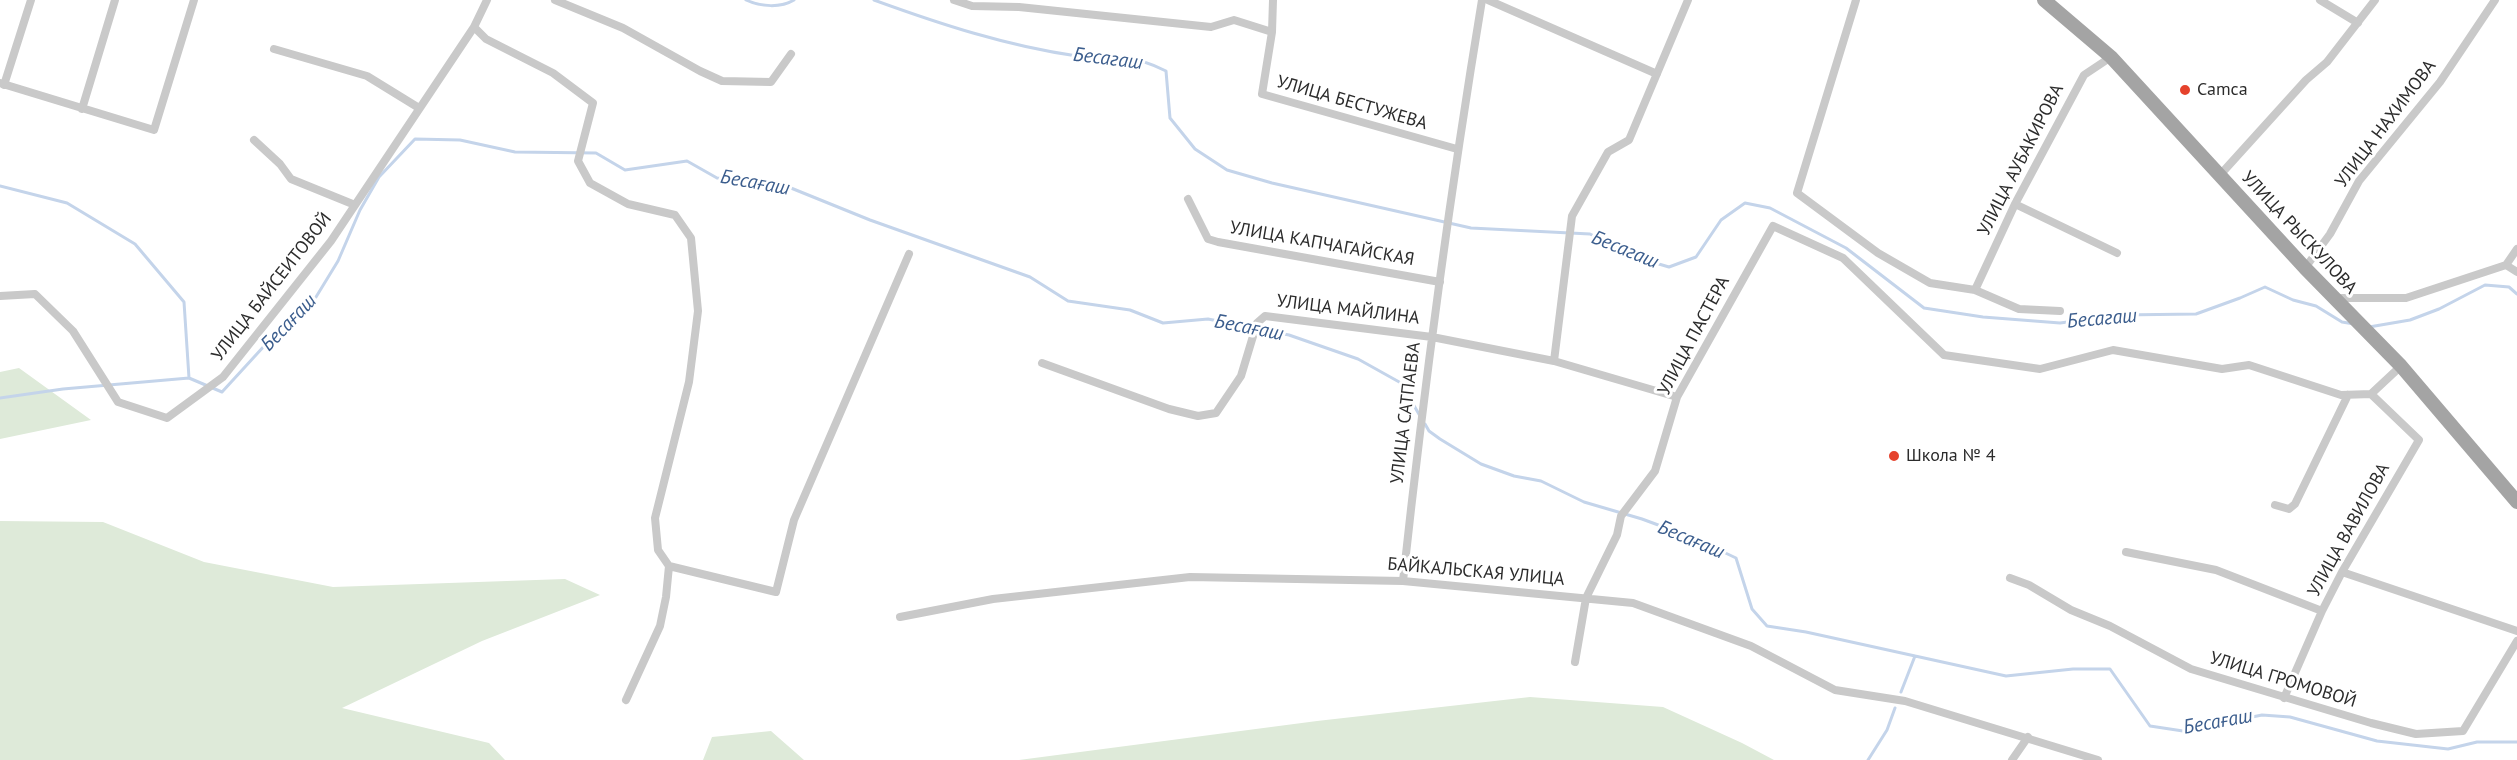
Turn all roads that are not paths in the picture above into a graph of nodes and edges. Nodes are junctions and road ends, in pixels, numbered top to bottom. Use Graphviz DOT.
graph roads {
  1 [pos="31,0"];
  2 [pos="115,0"];
  3 [pos="194,0"];
  4 [pos="555,0"];
  5 [pos="954,0"];
  6 [pos="1273,0"];
  7 [pos="1482,0"];
  8 [pos="1488,0"];
  9 [pos="1688,0"];
  10 [pos="1856,0"];
  11 [pos="2044,0"];
  12 [pos="2320,0"];
  13 [pos="2375,0"];
  14 [pos="2495,0"];
  15 [pos="483,1"];
  16 [pos="1020,3"];
  17 [pos="2358,23"];
  18 [pos="474,27"];
  19 [pos="1272,32"];
  20 [pos="274,49"];
  21 [pos="791,54"];
  22 [pos="2111,57"];
  23 [pos="1657,74"];
  24 [pos="2,84"];
  25 [pos="419,108"];
  26 [pos="82,109"];
  27 [pos="254,140"];
  28 [pos="1457,149"];
  29 [pos="2220,175"];
  30 [pos="1188,199"];
  31 [pos="2015,204"];
  32 [pos="355,205"];
  33 [pos="2517,249"];
  34 [pos="2117,253"];
  35 [pos="909,255"];
  36 [pos="2506,265"];
  37 [pos="2305,267"];
  38 [pos="2517,272"];
  39 [pos="1440,282"];
  40 [pos="1975,290"];
  41 [pos="0,296"];
  42 [pos="2335,298"];
  43 [pos="2060,311"];
  44 [pos="1432,337"];
  45 [pos="1554,361"];
  46 [pos="1042,363"];
  47 [pos="2401,366"];
  48 [pos="2371,394"];
  49 [pos="2348,395"];
  50 [pos="1677,397"];
  51 [pos="2517,502"];
  52 [pos="2275,506"];
  53 [pos="2126,552"];
  54 [pos="669,566"];
  55 [pos="2342,572"];
  56 [pos="2010,578"];
  57 [pos="1403,581"];
  58 [pos="1586,598"];
  59 [pos="2322,611"];
  60 [pos="900,617"];
  61 [pos="2517,631"];
  62 [pos="2517,641"];
  63 [pos="1575,662"];
  64 [pos="2284,698"];
  65 [pos="626,700"];
  66 [pos="2028,737"];
  67 [pos="2012,760"];
  68 [pos="2098,760"];
  1 -- 24 [label="street"];
  2 -- 26 [label="street"];
  3 -- 26 [label="street"];
  4 -- 21 [label="street"];
  5 -- 16 [label="street"];
  6 -- 19 [label="street"];
  7 -- 28 [label="street, УЛИЦА САТПАЕВА"];
  8 -- 23 [label="street"];
  9 -- 23 [label="street"];
  10 -- 40 [label="street"];
  11 -- 22 [label="main road, УЛИЦА РЫСКУЛОВА"];
  12 -- 17 [label="street"];
  13 -- 17 [label="street"];
  14 -- 37 [label="street, УЛИЦА НАХИМОВА"];
  15 -- 18 [label="street, УЛИЦА БАЙСЕИТОВОЙ"];
  16 -- 19 [label="street"];
  17 -- 29 [label="street"];
  18 -- 25 [label="street, УЛИЦА БАЙСЕИТОВОЙ"];
  18 -- 54 [label="street"];
  19 -- 28 [label="street, УЛИЦА БЕСТУЖЕВА"];
  20 -- 25 [label="street"];
  22 -- 29 [label="main road, УЛИЦА РЫСКУЛОВА"];
  22 -- 31 [label="street, УЛИЦА АУБАКИРОВА"];
  23 -- 45 [label="street"];
  24 -- 26 [label="street"];
  25 -- 32 [label="street, УЛИЦА БАЙСЕИТОВОЙ"];
  27 -- 32 [label="street"];
  28 -- 39 [label="street, УЛИЦА САТПАЕВА"];
  29 -- 37 [label="main road, УЛИЦА РЫСКУЛОВА"];
  30 -- 39 [label="street, УЛИЦА КАПЧАГАЙСКАЯ"];
  31 -- 34 [label="street"];
  31 -- 40 [label="street, УЛИЦА АУБАКИРОВА"];
  32 -- 41 [label="street, УЛИЦА БАЙСЕИТОВОЙ"];
  33 -- 36 [label="street"];
  35 -- 54 [label="street"];
  36 -- 38 [label="street"];
  36 -- 42 [label="street"];
  37 -- 42 [label="main road, УЛИЦА РЫСКУЛОВА"];
  39 -- 44 [label="street, УЛИЦА САТПАЕВА"];
  40 -- 43 [label="street"];
  42 -- 47 [label="main road, УЛИЦА РЫСКУЛОВА"];
  44 -- 45 [label="street, УЛИЦА МАЙЛИНА"];
  44 -- 46 [label="street, УЛИЦА МАЙЛИНА"];
  44 -- 57 [label="street, УЛИЦА САТПАЕВА"];
  45 -- 50 [label="street, УЛИЦА МАЙЛИНА"];
  47 -- 48 [label="street"];
  47 -- 51 [label="main road, УЛИЦА РЫСКУЛОВА"];
  48 -- 49 [label="street"];
  48 -- 55 [label="street, УЛИЦА ВАВИЛОВА"];
  49 -- 50 [label="street, УЛИЦА ПАСТЕРА"];
  49 -- 52 [label="street"];
  50 -- 58 [label="street, УЛИЦА ПАСТЕРА"];
  53 -- 59 [label="street"];
  54 -- 65 [label="street"];
  55 -- 59 [label="street, УЛИЦА ВАВИЛОВА"];
  55 -- 61 [label="street"];
  56 -- 64 [label="street, УЛИЦА ГРОМОВОЙ"];
  57 -- 58 [label="street, БАЙКАЛЬСКАЯ УЛИЦА"];
  57 -- 60 [label="street, БАЙКАЛЬСКАЯ УЛИЦА"];
  58 -- 63 [label="street, УЛИЦА ПАСТЕРА"];
  58 -- 66 [label="street, БАЙКАЛЬСКАЯ УЛИЦА"];
  59 -- 64 [label="street, УЛИЦА ВАВИЛОВА"];
  62 -- 64 [label="street, УЛИЦА ГРОМОВОЙ"];
  66 -- 67 [label="street"];
  66 -- 68 [label="street, БАЙКАЛЬСКАЯ УЛИЦА"];
}
